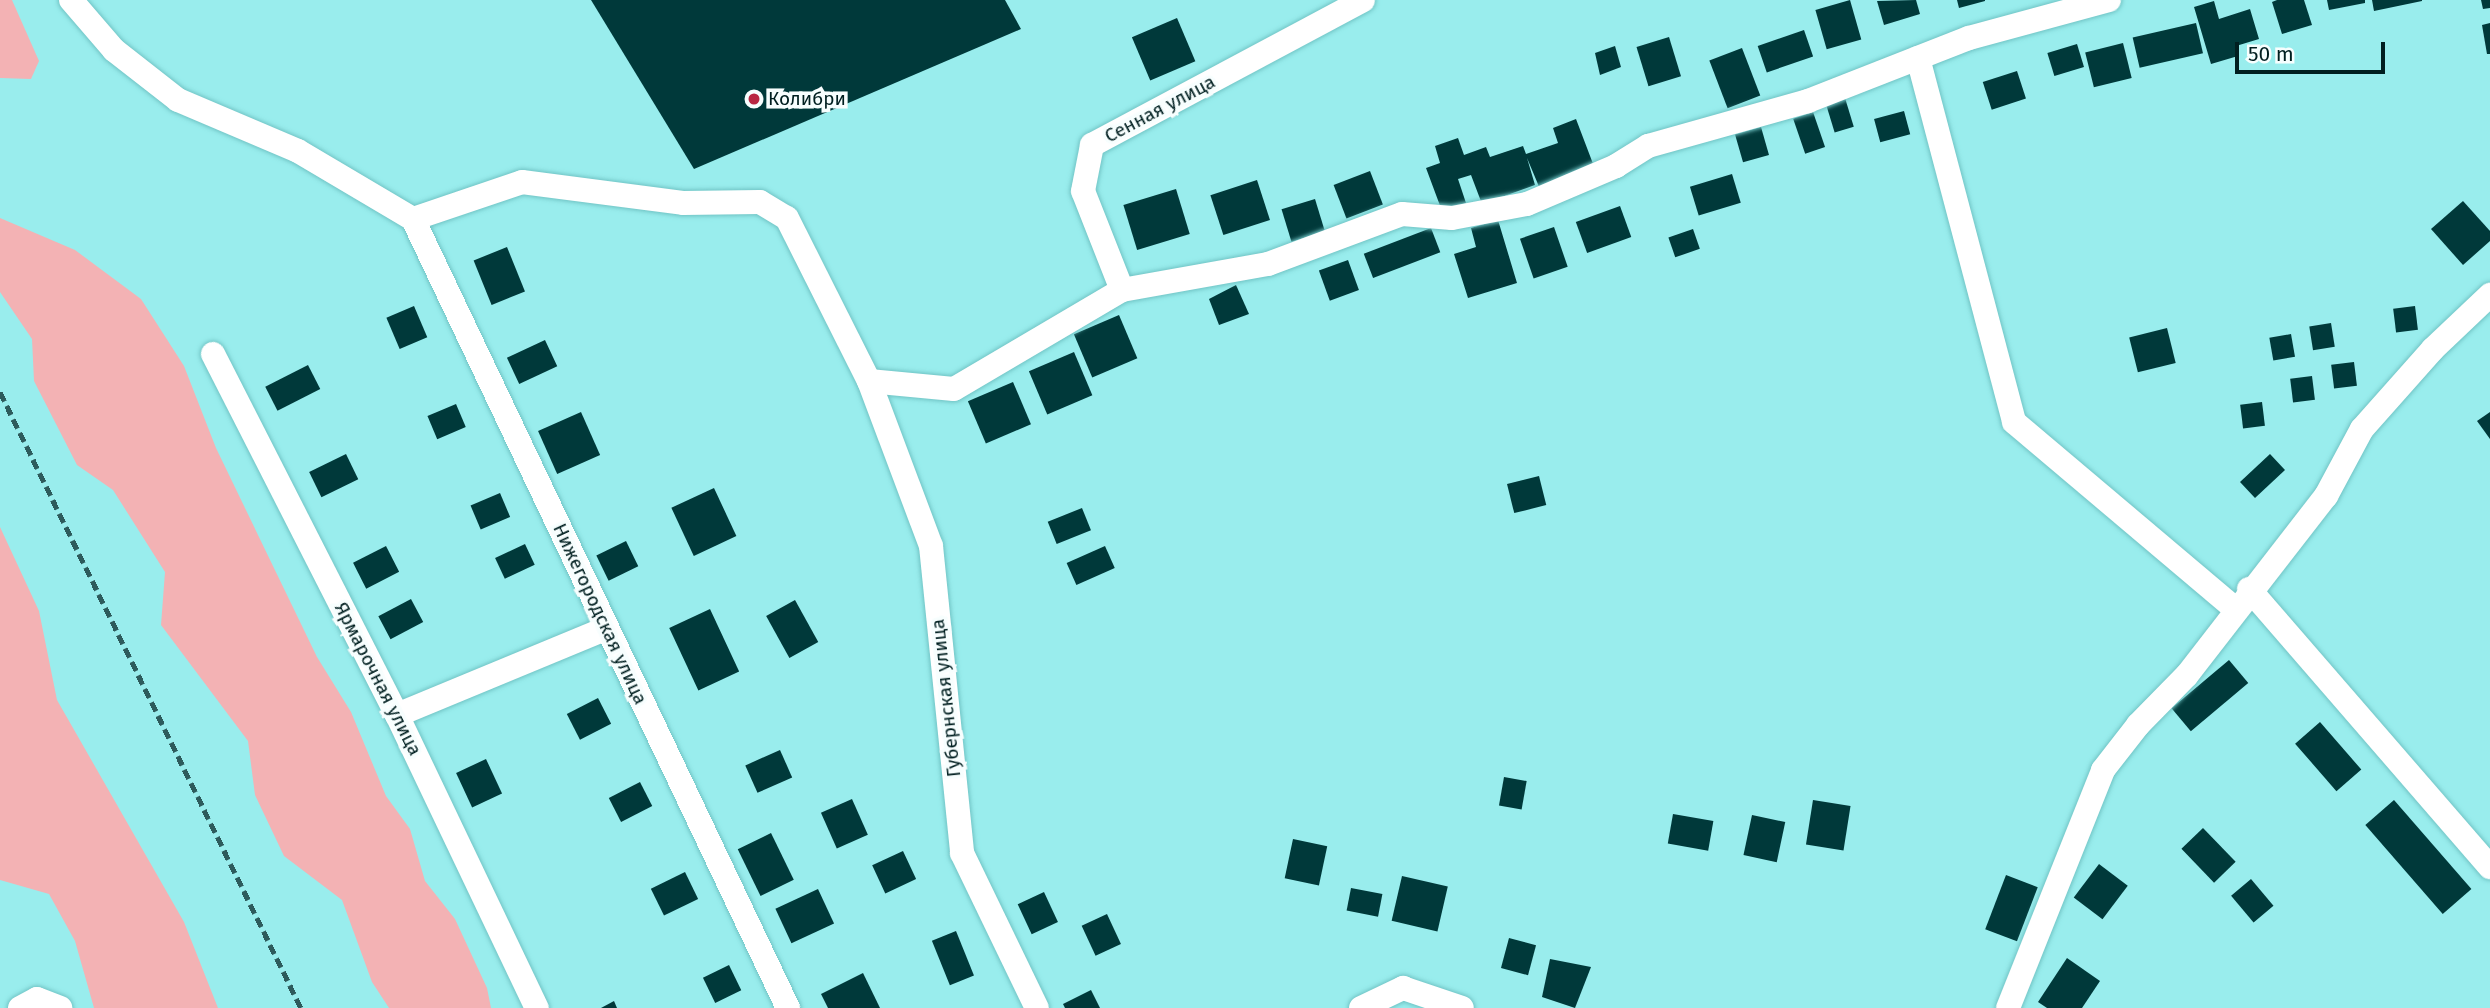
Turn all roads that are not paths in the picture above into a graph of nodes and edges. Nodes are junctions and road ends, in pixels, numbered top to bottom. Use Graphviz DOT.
graph roads {
  1 [pos="71,0"];
  2 [pos="1363,0"];
  3 [pos="2109,0"];
  4 [pos="1918,58"];
  5 [pos="413,219"];
  6 [pos="1122,290"];
  7 [pos="2490,295"];
  8 [pos="213,354"];
  9 [pos="869,381"];
  10 [pos="2242,599"];
  11 [pos="607,628"];
  12 [pos="397,715"];
  13 [pos="2490,867"];
  14 [pos="20,1008"];
  15 [pos="60,1008"];
  16 [pos="537,1008"];
  17 [pos="788,1008"];
  18 [pos="1037,1008"];
  19 [pos="1361,1008"];
  20 [pos="1462,1008"];
  21 [pos="2008,1008"];
  1 -- 5 [label="street"];
  2 -- 6 [label="street, Сенная улица"];
  3 -- 4 [label="street"];
  4 -- 6 [label="street"];
  4 -- 10 [label="street"];
  5 -- 9 [label="street, Губернская улица"];
  5 -- 11 [label="street, Нижегородская улица"];
  6 -- 9 [label="street"];
  7 -- 10 [label="street"];
  8 -- 12 [label="street, Ярмарочная улица"];
  9 -- 18 [label="street, Губернская улица"];
  10 -- 13 [label="street"];
  10 -- 21 [label="street"];
  11 -- 12 [label="street"];
  11 -- 17 [label="street, Нижегородская улица"];
  12 -- 16 [label="street, Ярмарочная улица"];
  14 -- 15 [label="street"];
  19 -- 20 [label="street"];
}
